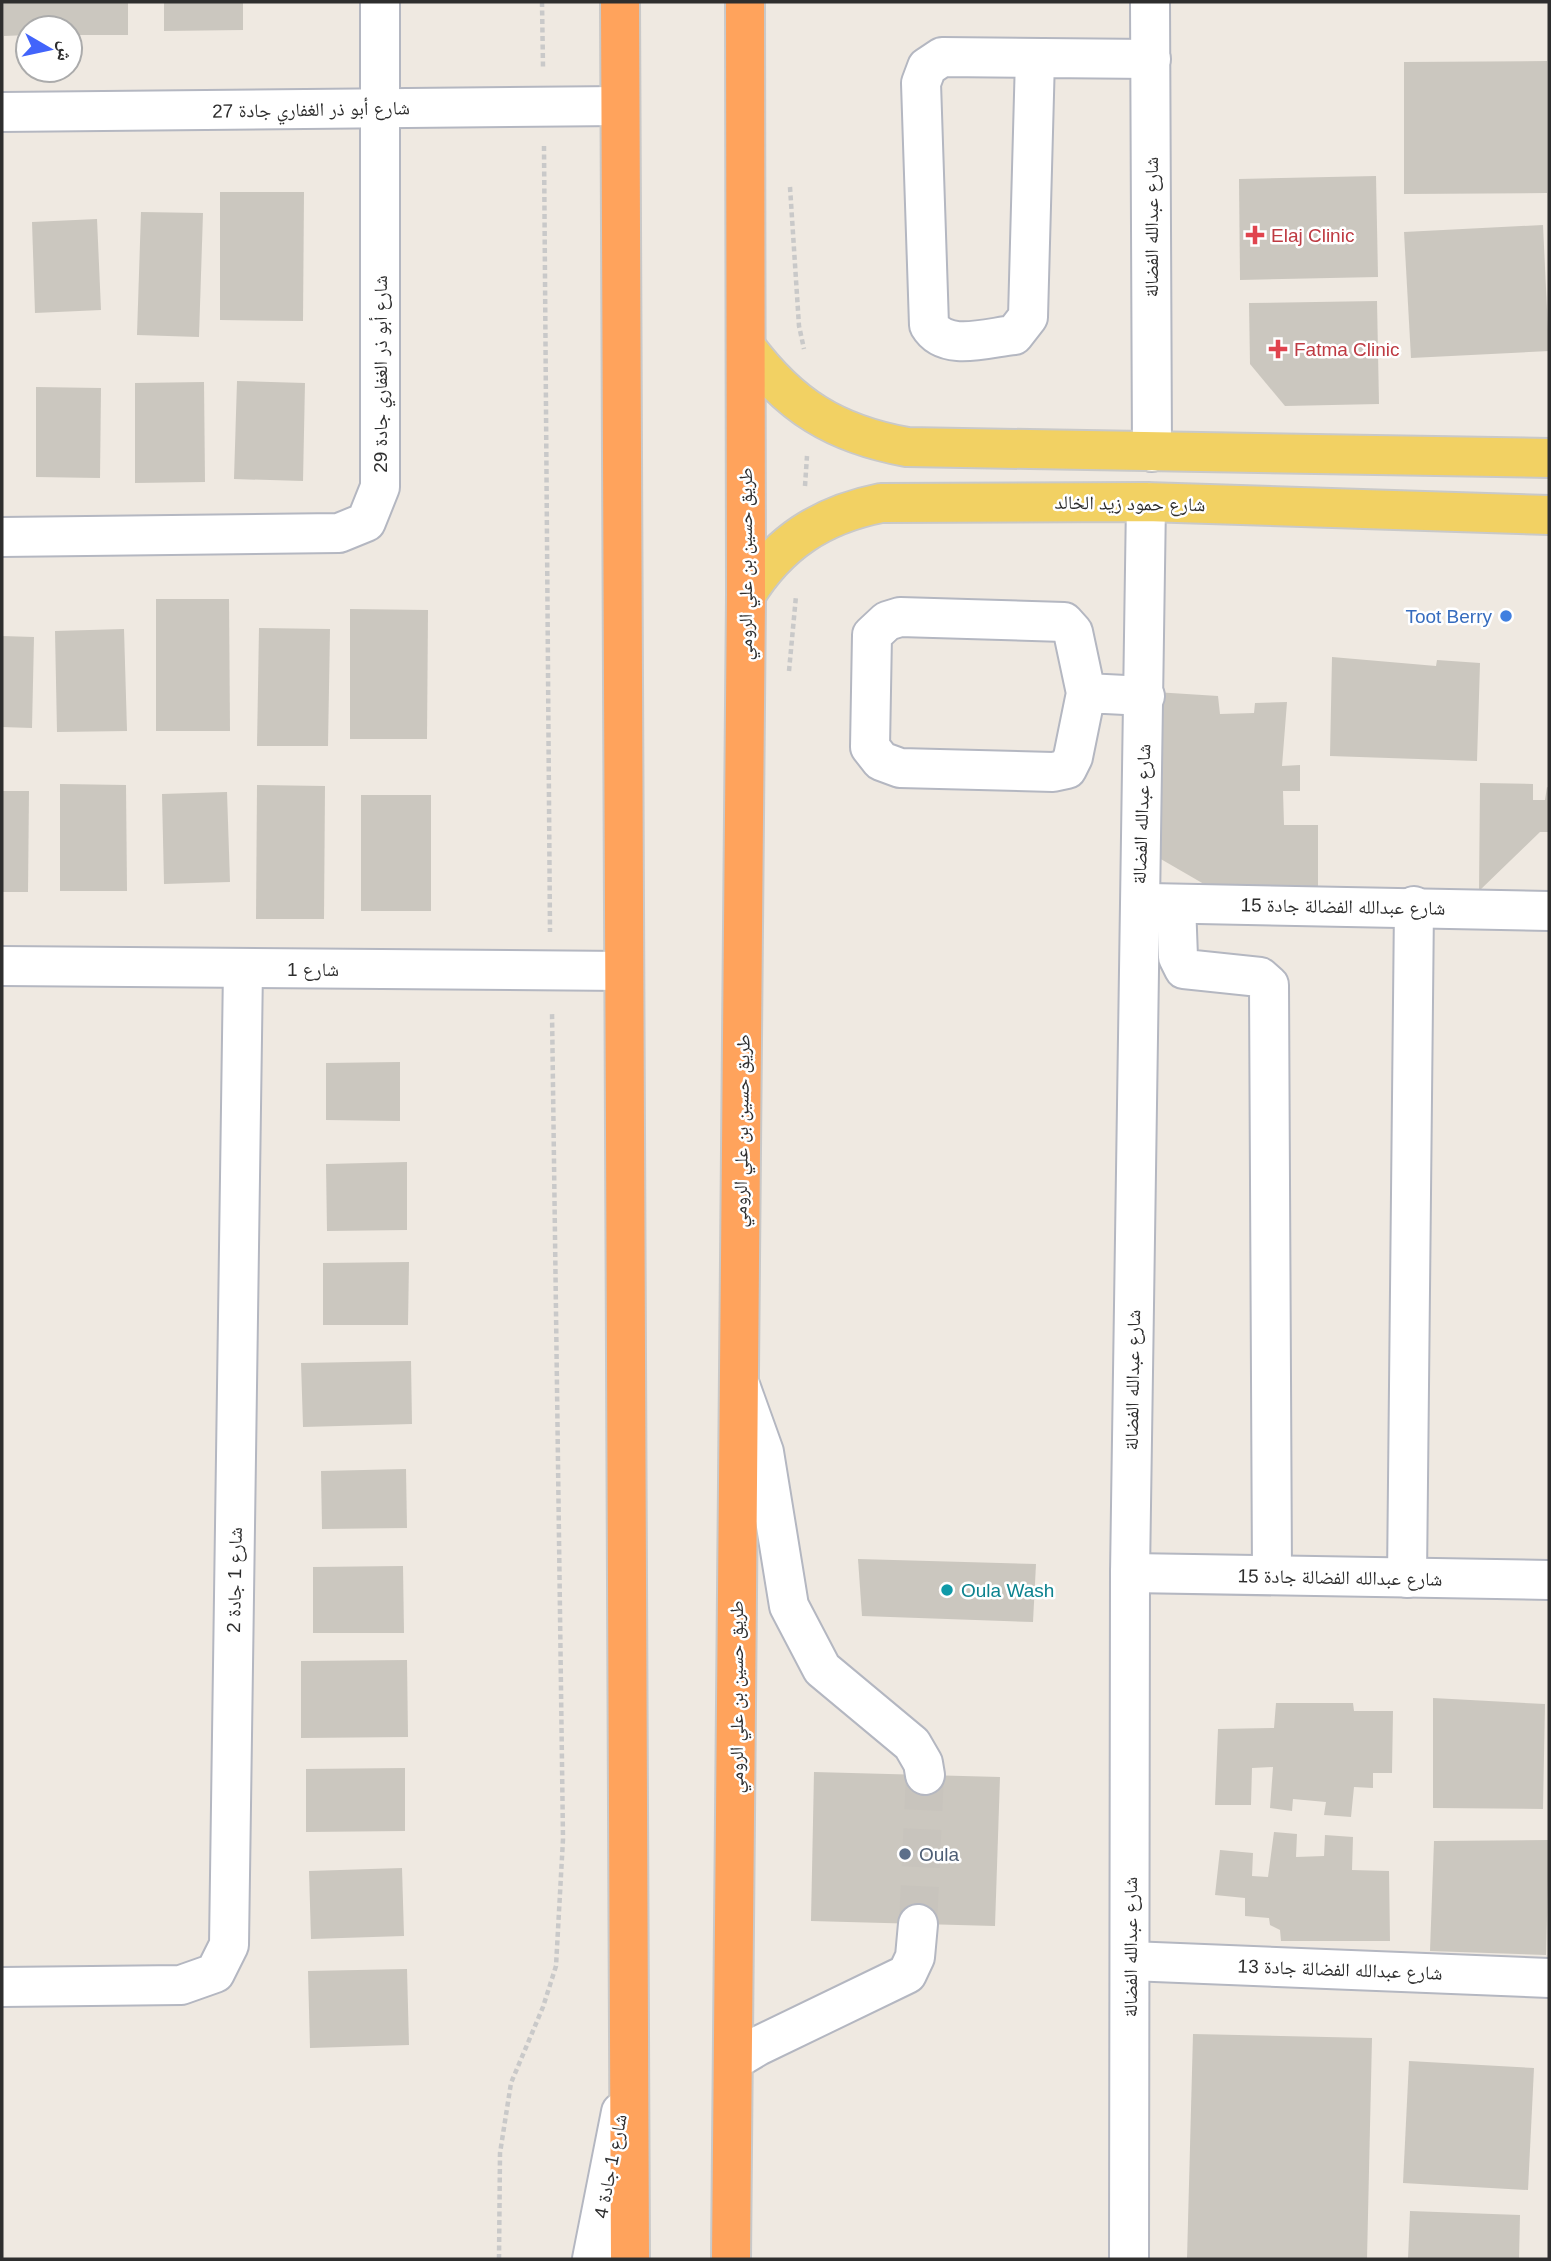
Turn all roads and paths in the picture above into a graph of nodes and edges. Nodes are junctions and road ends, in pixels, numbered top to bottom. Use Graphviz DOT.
graph roads {
  1 [pos="380,2"];
  2 [pos="542,2"];
  3 [pos="620,2"];
  4 [pos="745,2"];
  5 [pos="1150,2"];
  6 [pos="1035,58"];
  7 [pos="1151,60"];
  8 [pos="620,106"];
  9 [pos="544,107"];
  10 [pos="380,109"];
  11 [pos="2,112"];
  12 [pos="790,175"];
  13 [pos="746,347"];
  14 [pos="806,358"];
  15 [pos="1152,452"];
  16 [pos="1549,458"];
  17 [pos="1146,502"];
  18 [pos="1549,515"];
  19 [pos="2,537"];
  20 [pos="746,595"];
  21 [pos="1086,693"];
  22 [pos="1145,696"];
  23 [pos="1138,902"];
  24 [pos="1175,904"];
  25 [pos="1414,906"];
  26 [pos="1549,911"];
  27 [pos="2,966"];
  28 [pos="243,968"];
  29 [pos="551,970"];
  30 [pos="624,971"];
  31 [pos="738,1380"];
  32 [pos="1130,1573"];
  33 [pos="1272,1575"];
  34 [pos="1406,1578"];
  35 [pos="1549,1580"];
  36 [pos="925,1775"];
  37 [pos="918,1924"];
  38 [pos="1130,1961"];
  39 [pos="1549,1978"];
  40 [pos="2,1987"];
  41 [pos="733,2061"];
  42 [pos="629,2072"];
  43 [pos="499,2259"];
  44 [pos="592,2259"];
  45 [pos="630,2259"];
  46 [pos="732,2259"];
  47 [pos="1129,2259"];
  1 -- 10 [label="street, شارع أبو ذر الغفاري جادة 29"];
  2 -- 9 [label="path"];
  3 -- 8 [label="highway"];
  4 -- 13 [label="highway, طريق حسين بن علي الرومي"];
  5 -- 7 [label="street, شارع عبدالله الفضالة"];
  6 -- 6 [label="street"];
  6 -- 7 [label="street"];
  7 -- 15 [label="street, شارع عبدالله الفضالة"];
  8 -- 9 [label="street, شارع أبو ذر الغفاري جادة 27"];
  8 -- 30 [label="highway"];
  9 -- 10 [label="street, شارع أبو ذر الغفاري جادة 27"];
  9 -- 29 [label="path"];
  10 -- 11 [label="street, شارع أبو ذر الغفاري جادة 27"];
  10 -- 19 [label="street, شارع أبو ذر الغفاري جادة 29"];
  12 -- 14 [label="path"];
  13 -- 15 [label="main road"];
  13 -- 20 [label="highway, طريق حسين بن علي الرومي"];
  15 -- 16 [label="main road"];
  17 -- 18 [label="main road, شارع حمود زيد الخالد"];
  17 -- 20 [label="main road, شارع حمود زيد الخالد"];
  17 -- 22 [label="street, شارع عبدالله الفضالة"];
  20 -- 31 [label="highway, طريق حسين بن علي الرومي"];
  21 -- 21 [label="street"];
  21 -- 22 [label="street"];
  22 -- 23 [label="street, شارع عبدالله الفضالة"];
  23 -- 24 [label="street, شارع عبدالله الفضالة جادة 15"];
  23 -- 32 [label="street, شارع عبدالله الفضالة"];
  24 -- 25 [label="street, شارع عبدالله الفضالة جادة 15"];
  24 -- 33 [label="street"];
  25 -- 26 [label="street, شارع عبدالله الفضالة جادة 15"];
  25 -- 34 [label="street"];
  27 -- 28 [label="street, شارع 1"];
  28 -- 29 [label="street, شارع 1"];
  28 -- 40 [label="street, شارع 1 جادة 2"];
  29 -- 30 [label="street, شارع 1"];
  29 -- 43 [label="path"];
  30 -- 42 [label="highway"];
  31 -- 36 [label="street"];
  31 -- 41 [label="highway, طريق حسين بن علي الرومي"];
  32 -- 33 [label="street, شارع عبدالله الفضالة جادة 15"];
  32 -- 38 [label="street, شارع عبدالله الفضالة"];
  33 -- 34 [label="street, شارع عبدالله الفضالة جادة 15"];
  34 -- 35 [label="street, شارع عبدالله الفضالة جادة 15"];
  37 -- 41 [label="street"];
  38 -- 39 [label="street, شارع عبدالله الفضالة جادة 13"];
  38 -- 47 [label="street, شارع عبدالله الفضالة"];
  41 -- 46 [label="highway, طريق حسين بن علي الرومي"];
  42 -- 44 [label="street, شارع 1 جادة 4"];
  42 -- 45 [label="highway"];
}
